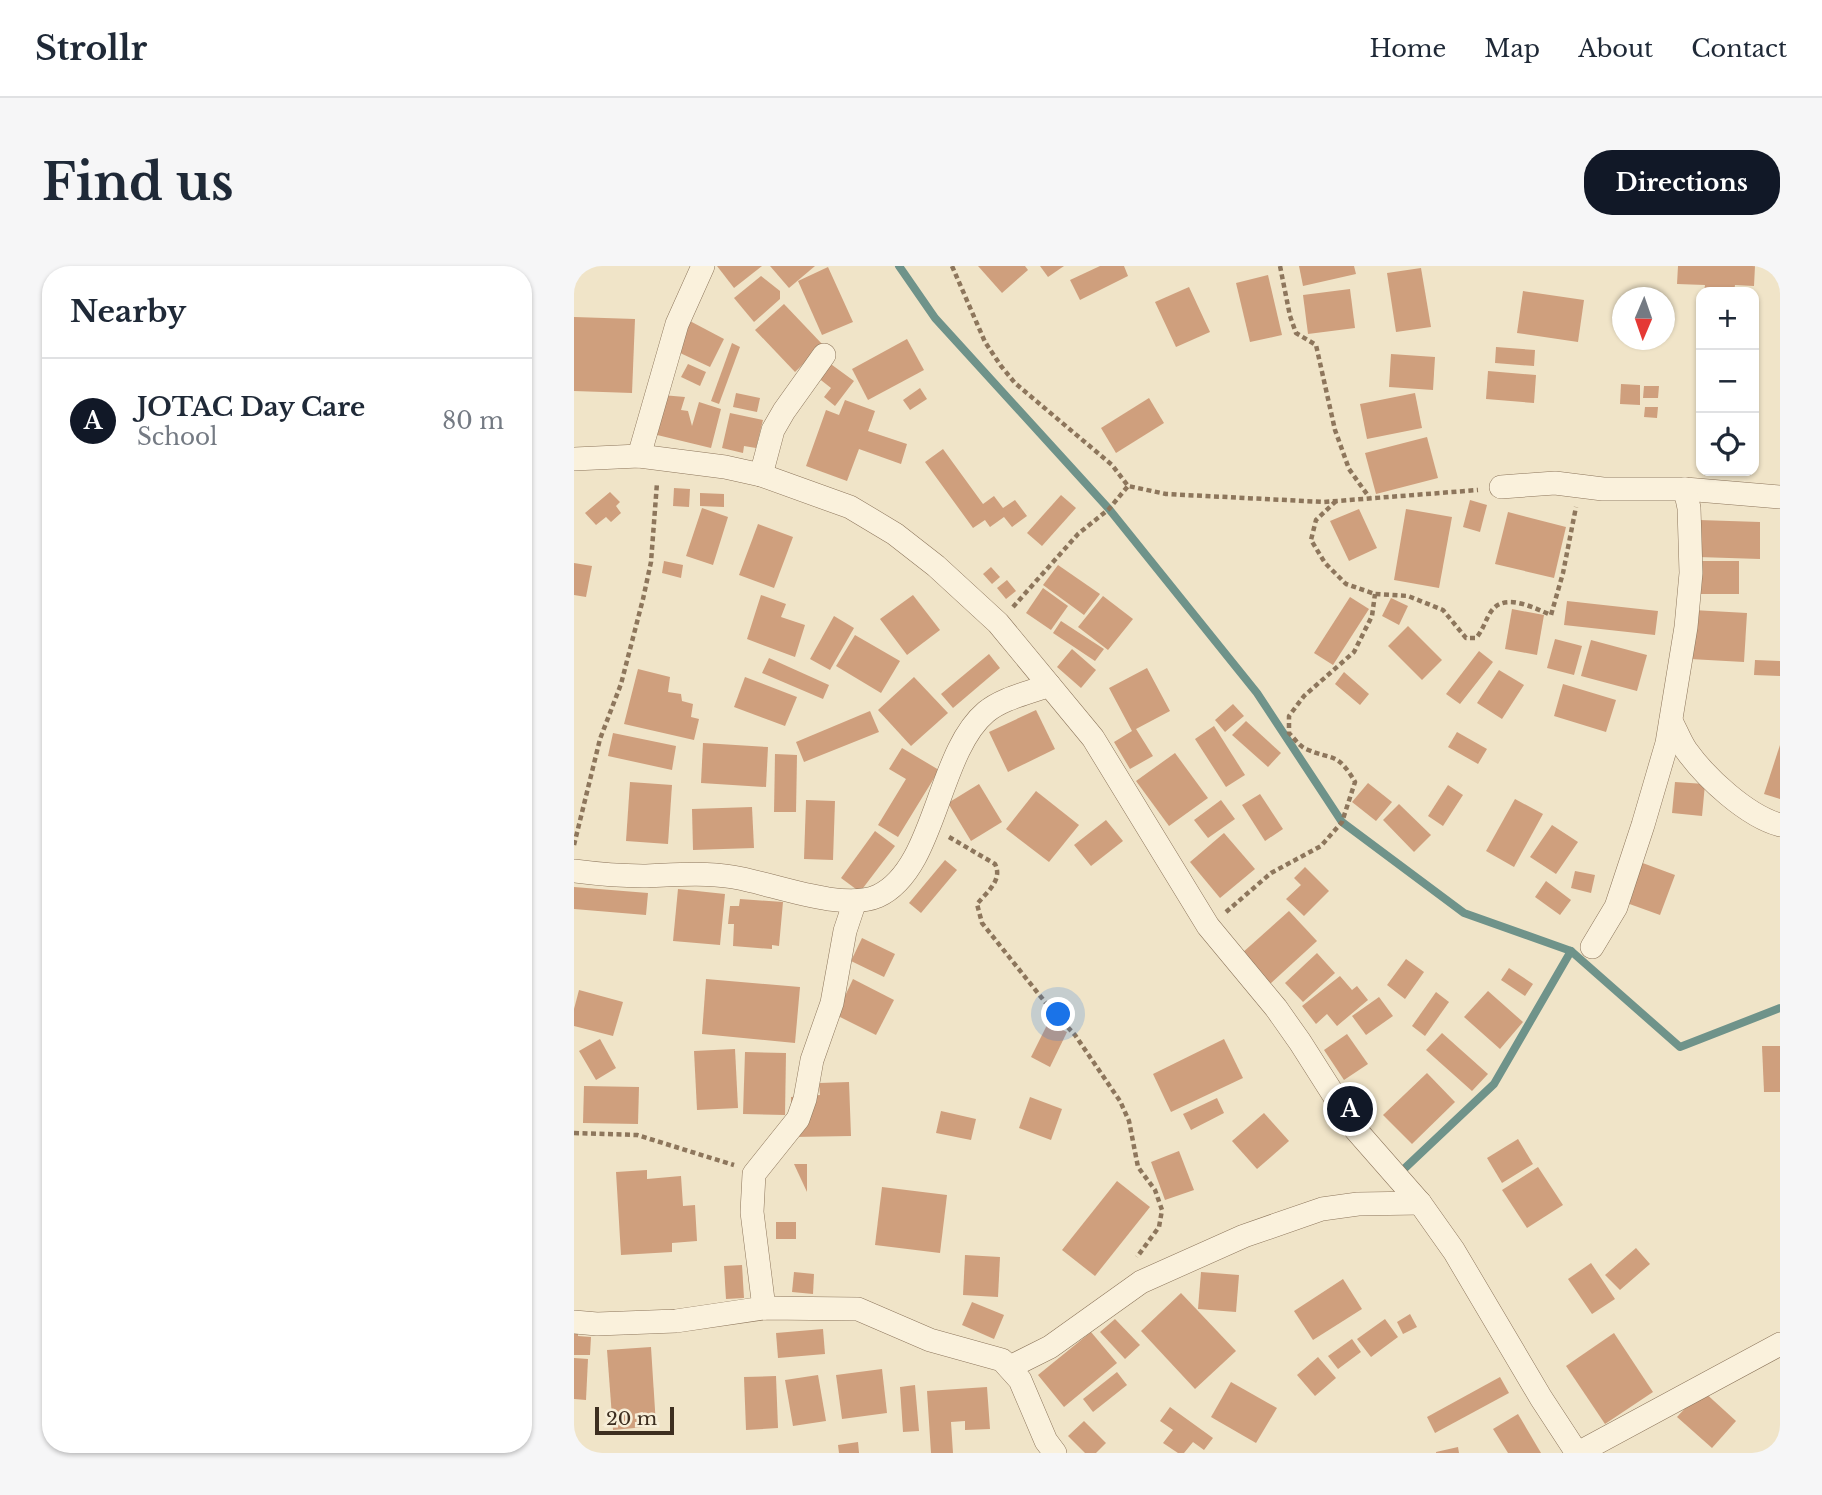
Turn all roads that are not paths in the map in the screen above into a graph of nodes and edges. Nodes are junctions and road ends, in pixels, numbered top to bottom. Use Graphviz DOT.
graph roads {
  1 [pos="703,266"];
  2 [pos="824,355"];
  3 [pos="650,457"];
  4 [pos="574,458"];
  5 [pos="761,475"];
  6 [pos="1501,487"];
  7 [pos="1685,489"];
  8 [pos="1780,498"];
  9 [pos="1049,685"];
  10 [pos="1671,721"];
  11 [pos="1780,825"];
  12 [pos="574,871"];
  13 [pos="855,901"];
  14 [pos="1592,947"];
  15 [pos="1420,1203"];
  16 [pos="764,1308"];
  17 [pos="574,1322"];
  18 [pos="1780,1343"];
  19 [pos="1010,1367"];
  20 [pos="1055,1453"];
  21 [pos="1577,1453"];
  1 -- 3 [label="street"];
  2 -- 5 [label="street"];
  3 -- 4 [label="street"];
  3 -- 5 [label="street"];
  5 -- 9 [label="street"];
  6 -- 7 [label="street"];
  7 -- 8 [label="street"];
  7 -- 10 [label="street"];
  9 -- 13 [label="street"];
  9 -- 15 [label="street"];
  10 -- 11 [label="street"];
  10 -- 14 [label="street"];
  12 -- 13 [label="street"];
  13 -- 16 [label="street"];
  15 -- 19 [label="street"];
  15 -- 21 [label="street"];
  16 -- 17 [label="street"];
  16 -- 19 [label="street"];
  18 -- 21 [label="street"];
  19 -- 20 [label="street"];
}
